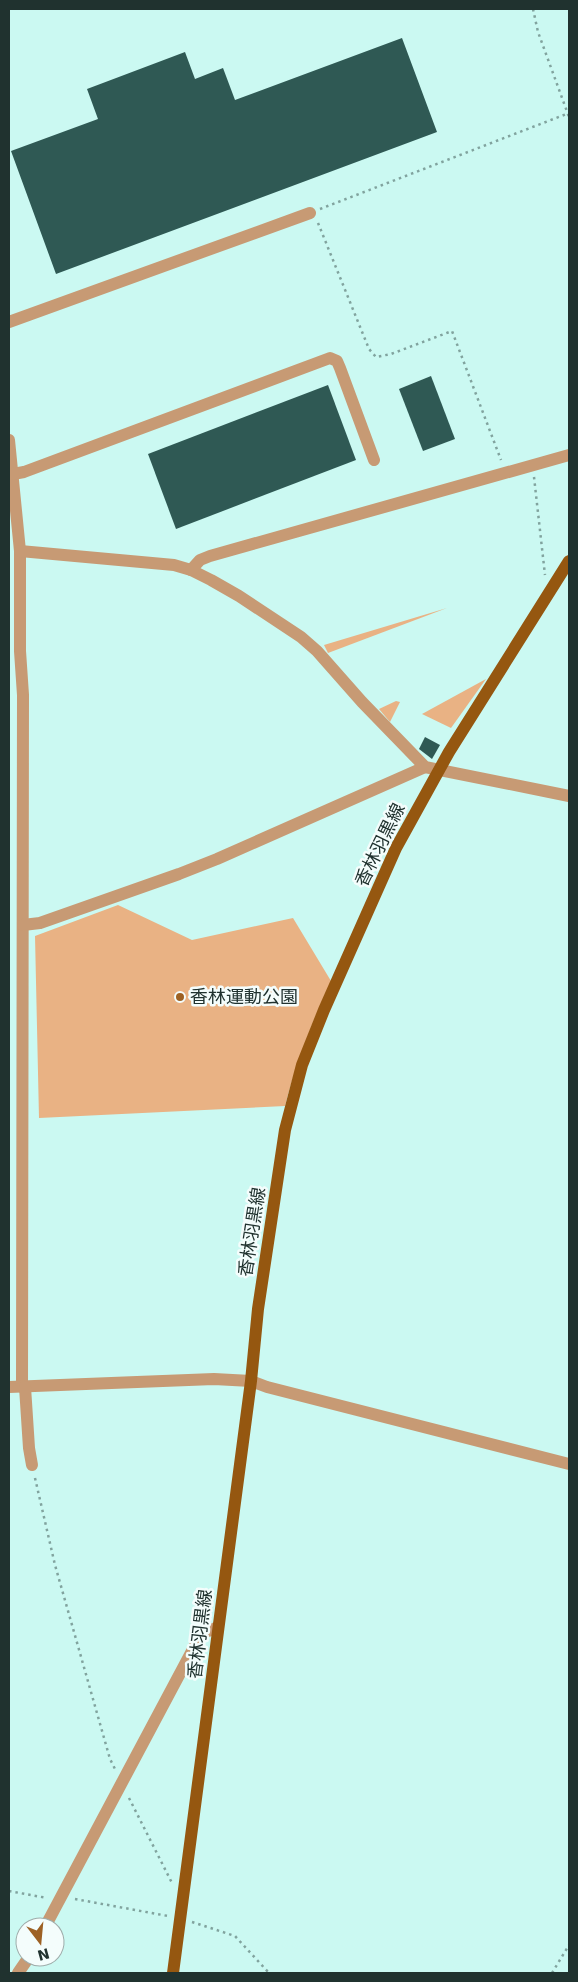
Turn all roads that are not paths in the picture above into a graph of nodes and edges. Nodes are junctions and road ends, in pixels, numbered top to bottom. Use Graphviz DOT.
graph roads {
  1 [pos="310,213"];
  2 [pos="9,322"];
  3 [pos="9,440"];
  4 [pos="569,455"];
  5 [pos="374,460"];
  6 [pos="13,474"];
  7 [pos="20,551"];
  8 [pos="569,561"];
  9 [pos="191,570"];
  10 [pos="15,674"];
  11 [pos="432,768"];
  12 [pos="569,796"];
  13 [pos="23,925"];
  14 [pos="250,1381"];
  15 [pos="9,1387"];
  16 [pos="24,1387"];
  17 [pos="569,1464"];
  18 [pos="32,1465"];
  19 [pos="218,1627"];
  20 [pos="51,1917"];
  21 [pos="173,1973"];
  1 -- 2 [label="street"];
  3 -- 6 [label="street"];
  4 -- 9 [label="street"];
  5 -- 6 [label="street"];
  6 -- 7 [label="street"];
  7 -- 9 [label="street"];
  7 -- 10 [label="street"];
  8 -- 11 [label="main road, 香林羽黒線"];
  9 -- 11 [label="street"];
  10 -- 13 [label="street"];
  11 -- 12 [label="street"];
  11 -- 13 [label="street"];
  11 -- 14 [label="main road, 香林羽黒線"];
  13 -- 16 [label="street"];
  14 -- 16 [label="street"];
  14 -- 17 [label="street"];
  14 -- 19 [label="main road, 香林羽黒線"];
  15 -- 16 [label="street"];
  16 -- 18 [label="street"];
  19 -- 20 [label="street"];
  19 -- 21 [label="main road, 香林羽黒線"];
}
